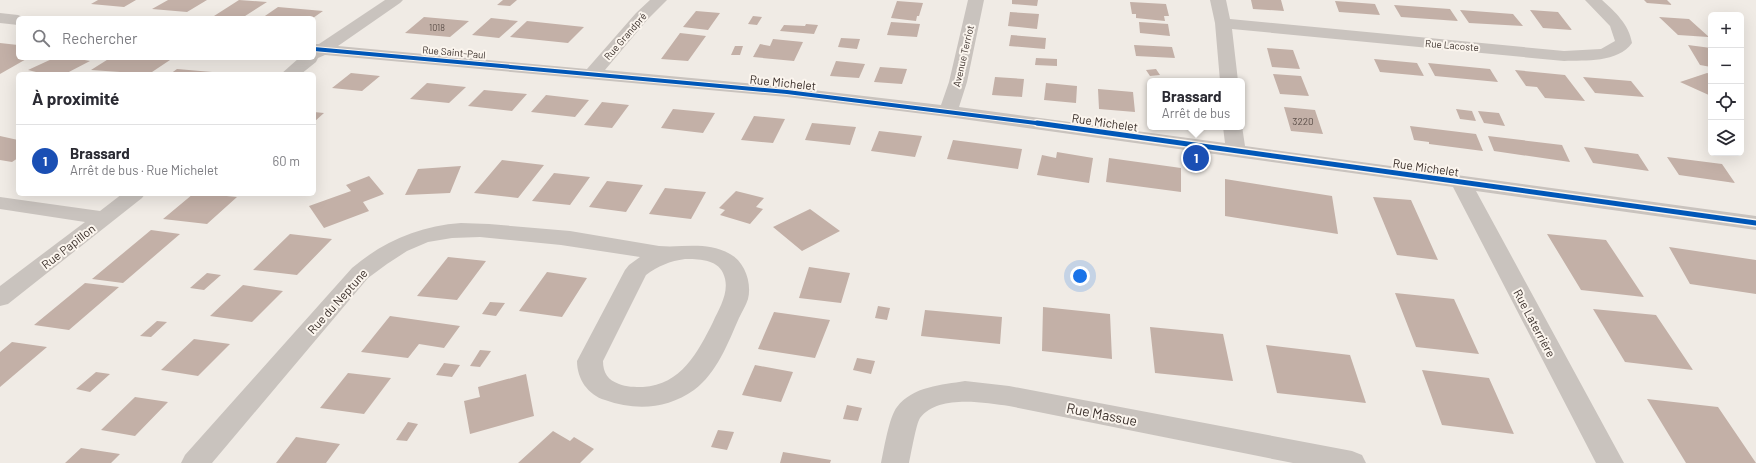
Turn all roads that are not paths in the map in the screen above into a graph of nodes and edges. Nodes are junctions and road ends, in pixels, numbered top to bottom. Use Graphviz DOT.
graph roads {
  1 [pos="395,0"];
  2 [pos="659,0"];
  3 [pos="976,0"];
  4 [pos="1218,0"];
  5 [pos="1593,0"];
  6 [pos="0,18"];
  7 [pos="16,20"];
  8 [pos="1223,23"];
  9 [pos="316,52"];
  10 [pos="316,53"];
  11 [pos="307,60"];
  12 [pos="292,72"];
  13 [pos="592,74"];
  14 [pos="1229,78"];
  15 [pos="948,111"];
  16 [pos="1233,130"];
  17 [pos="1236,150"];
  18 [pos="1460,182"];
  19 [pos="132,196"];
  20 [pos="0,203"];
  21 [pos="104,218"];
  22 [pos="1756,223"];
  23 [pos="670,254"];
  24 [pos="0,298"];
  25 [pos="195,463"];
  26 [pos="895,463"];
  27 [pos="1352,463"];
  28 [pos="1610,463"];
  1 -- 9 [label="street"];
  2 -- 13 [label="street, Rue Grandpré"];
  3 -- 15 [label="street, Avenue Terriot"];
  4 -- 8 [label="street"];
  5 -- 8 [label="street, Rue Lacoste"];
  6 -- 7 [label="street"];
  8 -- 14 [label="street"];
  10 -- 13 [label="street, Rue Saint-Paul"];
  11 -- 12 [label="street"];
  13 -- 15 [label="street, Rue Michelet"];
  15 -- 17 [label="street, Rue Michelet"];
  16 -- 17 [label="street"];
  17 -- 18 [label="street, Rue Michelet"];
  18 -- 22 [label="street, Rue Michelet"];
  18 -- 28 [label="street, Rue Laterrière"];
  19 -- 21 [label="street, Rue Papillon"];
  20 -- 21 [label="street"];
  21 -- 24 [label="street, Rue Papillon"];
  23 -- 23 [label="street, Rue du Neptune"];
  23 -- 25 [label="street, Rue du Neptune"];
  26 -- 27 [label="street, Rue Massue"];
}
